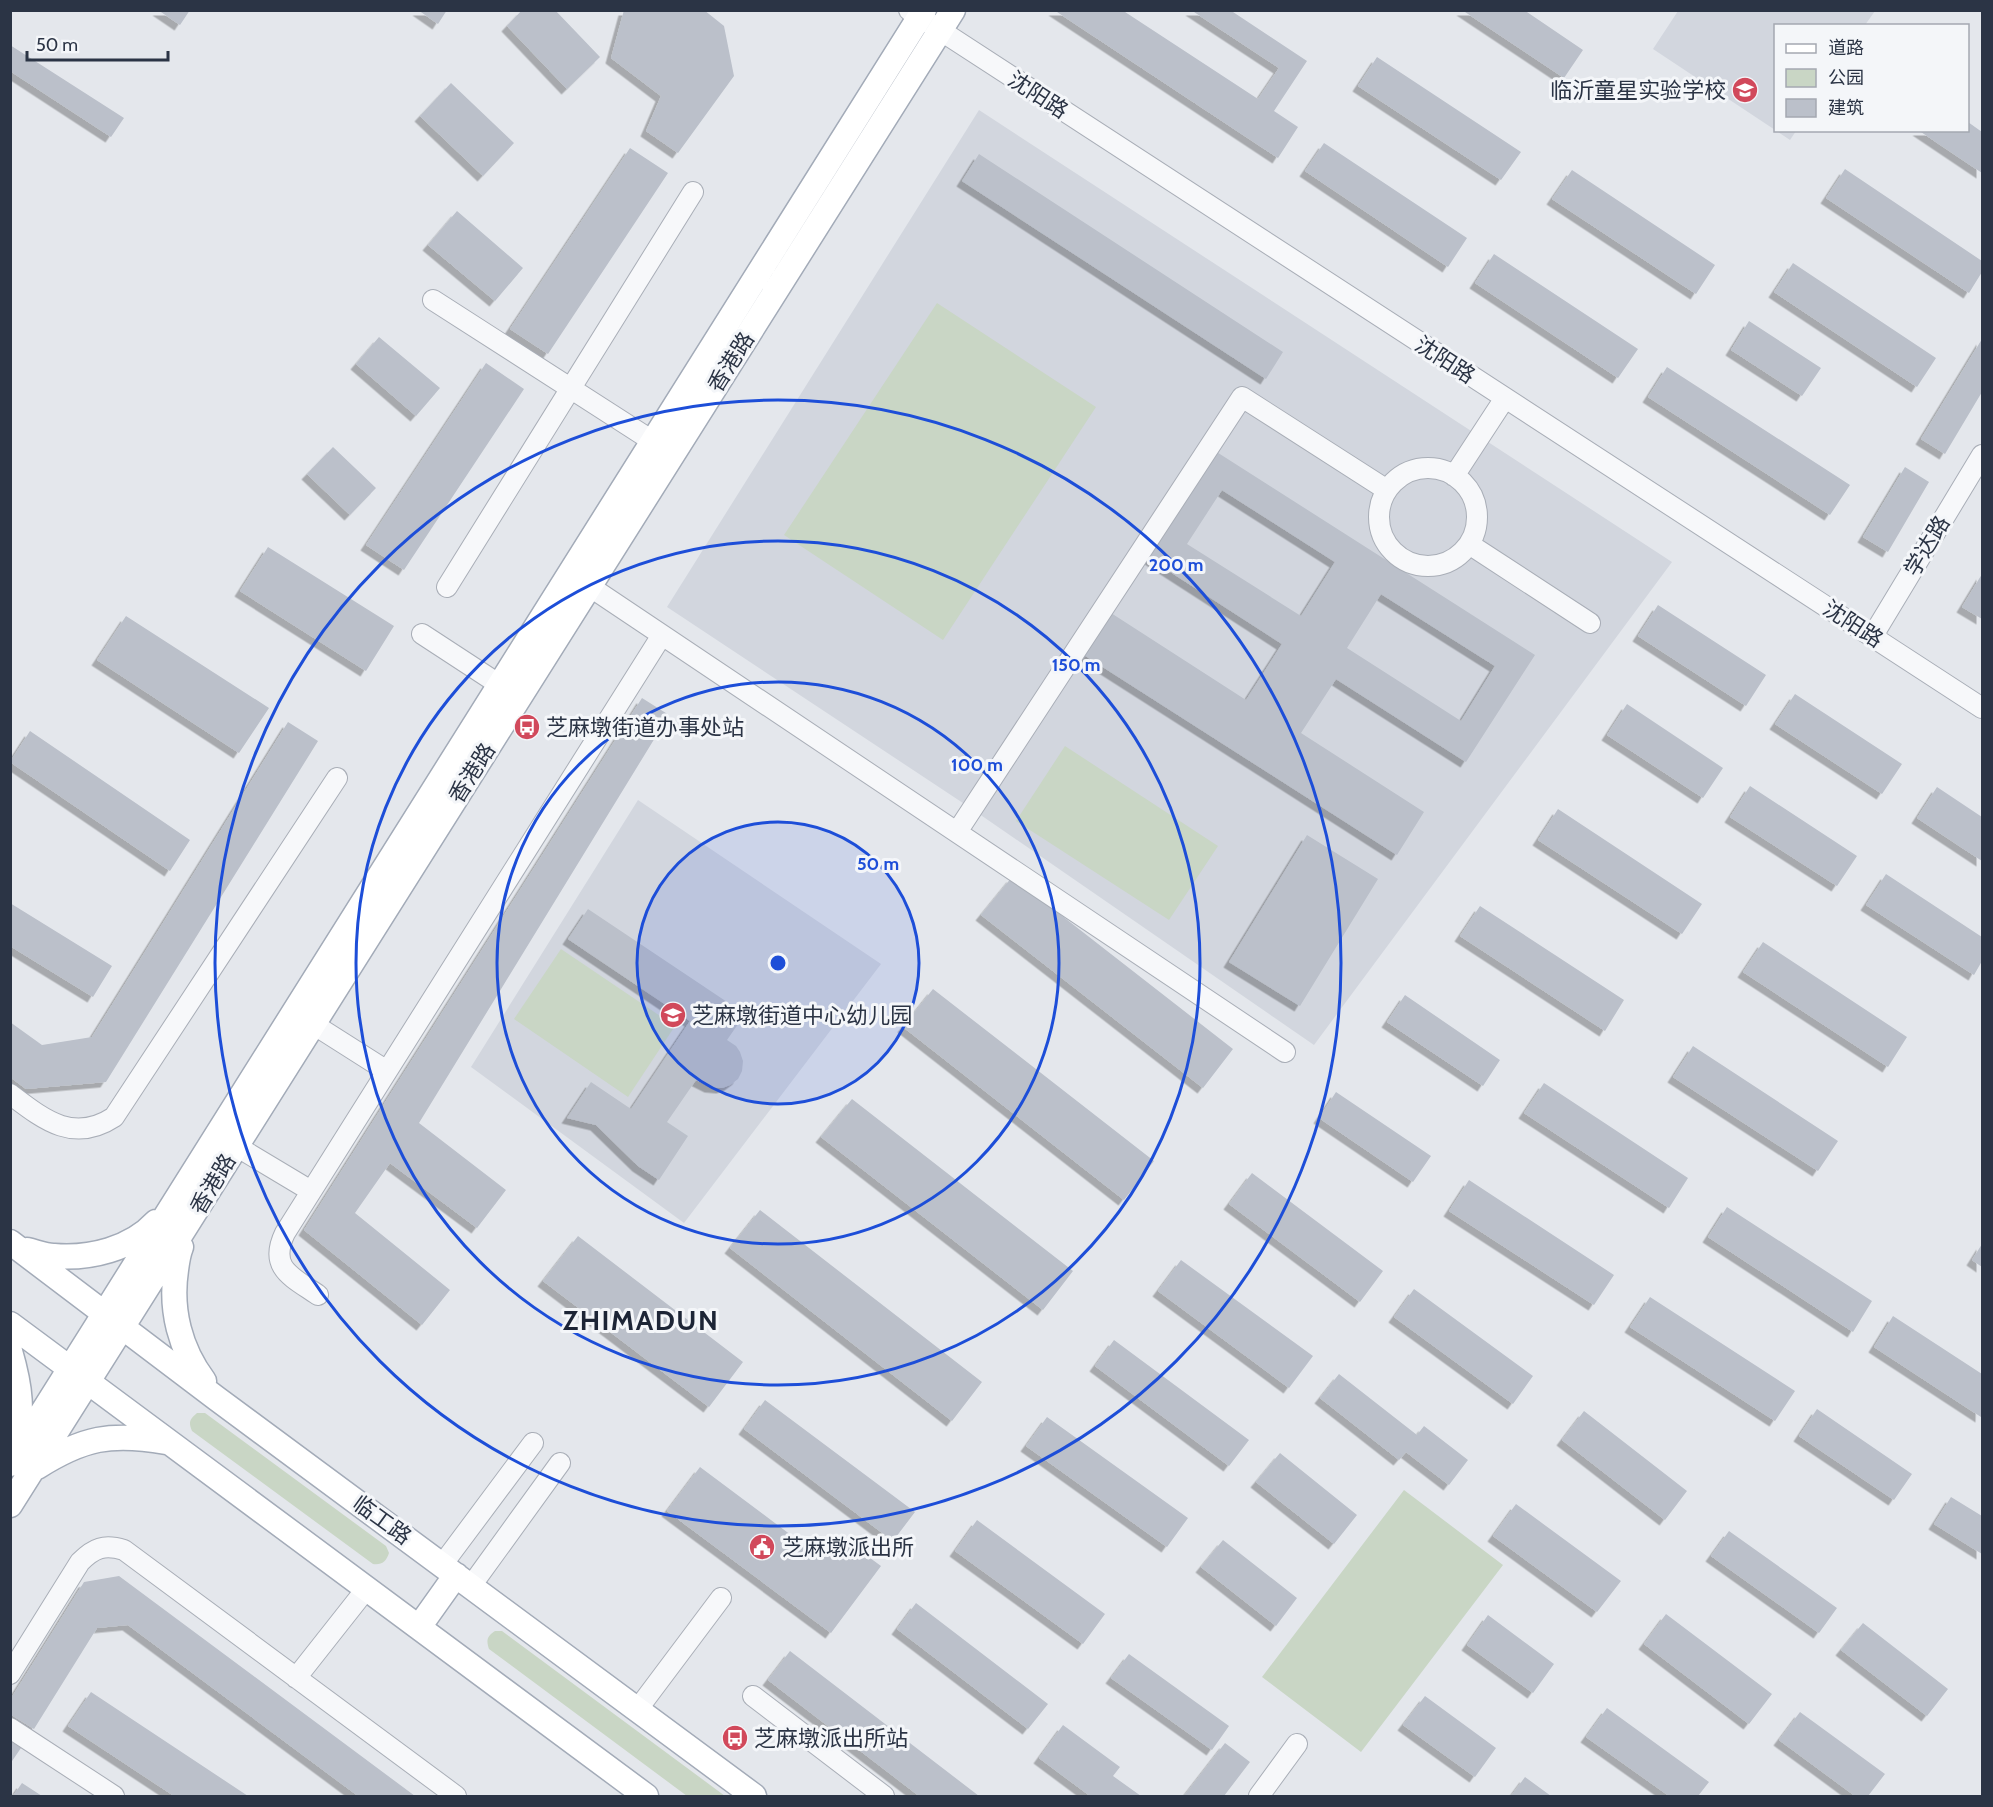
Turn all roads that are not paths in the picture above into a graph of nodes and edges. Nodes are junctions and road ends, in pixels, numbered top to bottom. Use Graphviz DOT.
graph roads {
  1 [pos="953,10"];
  2 [pos="917,13"];
  3 [pos="940,31"];
  4 [pos="693,192"];
  5 [pos="433,300"];
  6 [pos="571,389"];
  7 [pos="1504,398"];
  8 [pos="654,442"];
  9 [pos="1983,455"];
  10 [pos="1454,476"];
  11 [pos="1387,490"];
  12 [pos="1469,544"];
  13 [pos="590,586"];
  14 [pos="447,587"];
  15 [pos="1590,623"];
  16 [pos="422,634"];
  17 [pos="662,635"];
  18 [pos="1872,637"];
  19 [pos="501,685"];
  20 [pos="1983,708"];
  21 [pos="337,778"];
  22 [pos="957,832"];
  23 [pos="313,1024"];
  24 [pos="1286,1052"];
  25 [pos="387,1071"];
  26 [pos="10,1094"];
  27 [pos="236,1146"];
  28 [pos="311,1191"];
  29 [pos="174,1203"];
  30 [pos="194,1217"];
  31 [pos="15,1244"];
  32 [pos="318,1295"];
  33 [pos="114,1320"];
  34 [pos="10,1324"];
  35 [pos="10,1351"];
  36 [pos="79,1375"];
  37 [pos="216,1398"];
  38 [pos="171,1443"];
  39 [pos="533,1443"];
  40 [pos="560,1463"];
  41 [pos="19,1464"];
  42 [pos="10,1505"];
  43 [pos="456,1575"];
  44 [pos="367,1588"];
  45 [pos="721,1598"];
  46 [pos="418,1627"];
  47 [pos="10,1674"];
  48 [pos="296,1678"];
  49 [pos="753,1696"];
  50 [pos="637,1710"];
  51 [pos="10,1728"];
  52 [pos="1297,1744"];
  53 [pos="114,1797"];
  54 [pos="456,1797"];
  55 [pos="646,1797"];
  56 [pos="754,1797"];
  57 [pos="884,1797"];
  58 [pos="1258,1797"];
  1 -- 3 [label="main road, 香港路"];
  2 -- 3 [label="street, 沈阳路"];
  2 -- 8 [label="main road, 香港路"];
  3 -- 7 [label="street, 沈阳路"];
  3 -- 13 [label="main road, 香港路"];
  4 -- 6 [label="street"];
  5 -- 6 [label="street"];
  6 -- 8 [label="street"];
  6 -- 14 [label="street"];
  7 -- 10 [label="street"];
  7 -- 18 [label="street, 沈阳路"];
  8 -- 19 [label="main road, 香港路"];
  9 -- 18 [label="street, 学达路"];
  10 -- 11 [label="street"];
  10 -- 12 [label="street"];
  11 -- 12 [label="street"];
  11 -- 22 [label="street"];
  12 -- 15 [label="street"];
  13 -- 17 [label="street"];
  13 -- 23 [label="main road, 香港路"];
  16 -- 19 [label="street"];
  17 -- 22 [label="street"];
  17 -- 25 [label="street"];
  18 -- 20 [label="street, 沈阳路"];
  19 -- 29 [label="main road, 香港路"];
  21 -- 26 [label="street"];
  22 -- 24 [label="street"];
  23 -- 25 [label="street"];
  23 -- 27 [label="main road, 香港路"];
  25 -- 28 [label="street"];
  27 -- 28 [label="street"];
  27 -- 30 [label="main road, 香港路"];
  28 -- 32 [label="street"];
  29 -- 31 [label="main road"];
  29 -- 33 [label="main road, 香港路"];
  30 -- 33 [label="main road, 香港路"];
  30 -- 37 [label="main road"];
  31 -- 33 [label="main road, 临工路"];
  33 -- 36 [label="main road, 香港路"];
  33 -- 37 [label="main road, 临工路"];
  34 -- 36 [label="main road"];
  35 -- 41 [label="main road"];
  36 -- 38 [label="main road"];
  36 -- 41 [label="main road, 香港路"];
  37 -- 43 [label="main road, 临工路"];
  38 -- 41 [label="main road"];
  38 -- 44 [label="main road"];
  39 -- 43 [label="street"];
  40 -- 43 [label="street"];
  41 -- 42 [label="main road, 香港路"];
  43 -- 46 [label="main road"];
  43 -- 50 [label="main road, 临工路"];
  44 -- 46 [label="main road"];
  44 -- 48 [label="street"];
  45 -- 50 [label="street"];
  46 -- 55 [label="main road"];
  47 -- 48 [label="street"];
  48 -- 54 [label="street"];
  49 -- 57 [label="street"];
  50 -- 56 [label="main road, 临工路"];
  51 -- 53 [label="street"];
  52 -- 58 [label="street"];
}
